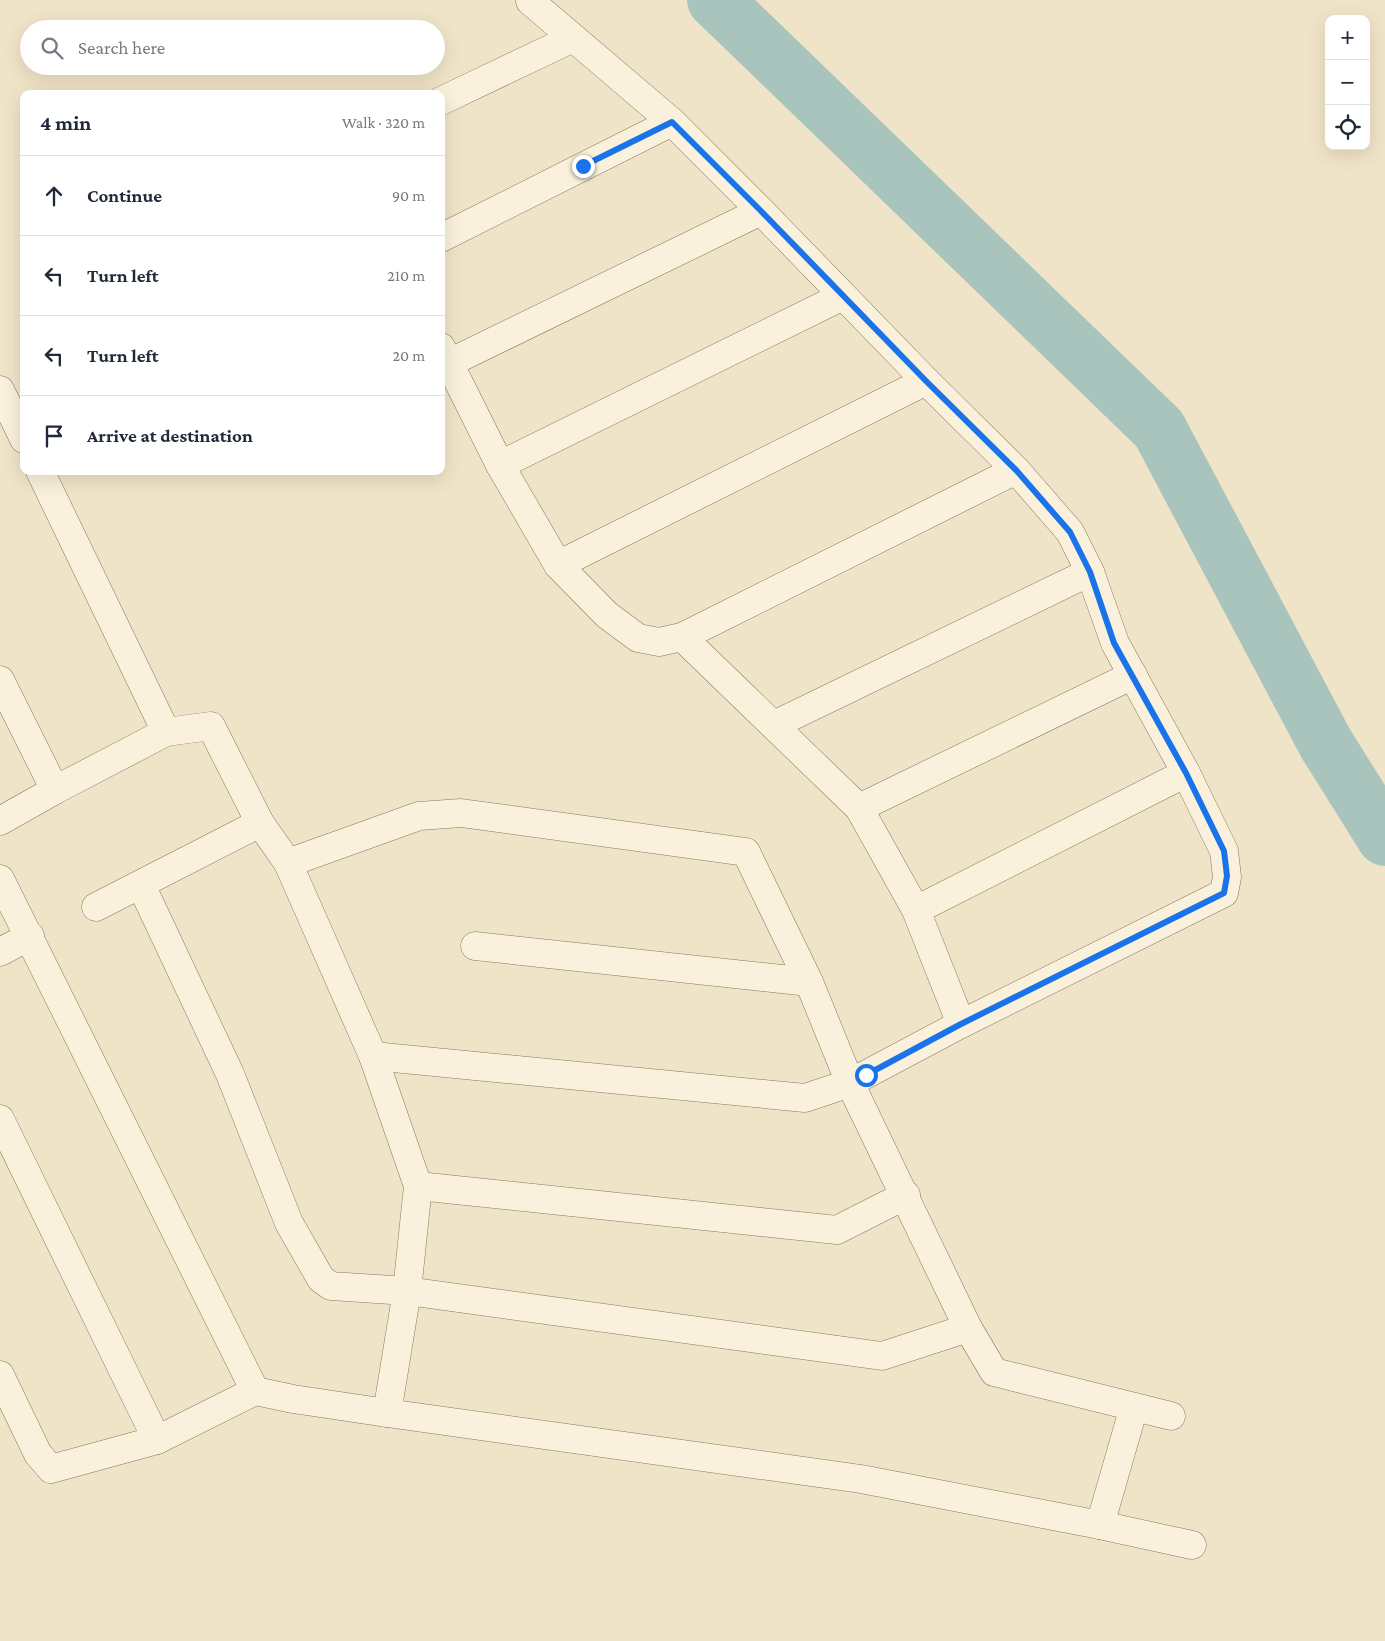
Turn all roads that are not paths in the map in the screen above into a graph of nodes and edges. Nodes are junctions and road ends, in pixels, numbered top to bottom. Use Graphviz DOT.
graph roads {
  1 [pos="530,2"];
  2 [pos="573,38"];
  3 [pos="445,100"];
  4 [pos="672,122"];
  5 [pos="761,211"];
  6 [pos="445,236"];
  7 [pos="843,296"];
  8 [pos="445,355"];
  9 [pos="926,381"];
  10 [pos="0,390"];
  11 [pos="20,431"];
  12 [pos="500,464"];
  13 [pos="1016,470"];
  14 [pos="42,475"];
  15 [pos="558,565"];
  16 [pos="1090,572"];
  17 [pos="682,637"];
  18 [pos="1133,675"];
  19 [pos="0,680"];
  20 [pos="774,725"];
  21 [pos="166,732"];
  22 [pos="1186,773"];
  23 [pos="55,790"];
  24 [pos="859,808"];
  25 [pos="0,820"];
  26 [pos="260,823"];
  27 [pos="288,863"];
  28 [pos="0,879"];
  29 [pos="141,885"];
  30 [pos="96,906"];
  31 [pos="916,910"];
  32 [pos="30,936"];
  33 [pos="475,946"];
  34 [pos="0,952"];
  35 [pos="809,982"];
  36 [pos="961,1024"];
  37 [pos="373,1056"];
  38 [pos="850,1083"];
  39 [pos="0,1119"];
  40 [pos="418,1186"];
  41 [pos="906,1195"];
  42 [pos="407,1291"];
  43 [pos="968,1328"];
  44 [pos="0,1375"];
  45 [pos="254,1391"];
  46 [pos="1134,1407"];
  47 [pos="387,1413"];
  48 [pos="1171,1416"];
  49 [pos="157,1440"];
  50 [pos="1100,1525"];
  51 [pos="1192,1545"];
  1 -- 2 [label="street"];
  2 -- 3 [label="street"];
  2 -- 4 [label="street"];
  4 -- 5 [label="street"];
  4 -- 6 [label="street"];
  5 -- 7 [label="street"];
  5 -- 8 [label="street"];
  7 -- 9 [label="street"];
  7 -- 12 [label="street"];
  8 -- 12 [label="street"];
  9 -- 13 [label="street"];
  9 -- 15 [label="street"];
  10 -- 11 [label="street"];
  12 -- 15 [label="street"];
  13 -- 16 [label="street"];
  13 -- 17 [label="street"];
  14 -- 21 [label="street"];
  15 -- 17 [label="street"];
  16 -- 18 [label="street"];
  16 -- 20 [label="street"];
  17 -- 20 [label="street"];
  18 -- 22 [label="street"];
  18 -- 24 [label="street"];
  19 -- 23 [label="street"];
  20 -- 24 [label="street"];
  21 -- 23 [label="street"];
  21 -- 26 [label="street"];
  22 -- 31 [label="street"];
  22 -- 36 [label="street"];
  23 -- 25 [label="street"];
  24 -- 31 [label="street"];
  26 -- 27 [label="street"];
  26 -- 29 [label="street"];
  27 -- 35 [label="street"];
  27 -- 37 [label="street"];
  28 -- 32 [label="street"];
  29 -- 30 [label="street"];
  29 -- 42 [label="street"];
  31 -- 36 [label="street"];
  32 -- 34 [label="street"];
  32 -- 45 [label="street"];
  33 -- 35 [label="street"];
  35 -- 38 [label="street"];
  36 -- 38 [label="street"];
  37 -- 38 [label="street"];
  37 -- 40 [label="street"];
  38 -- 41 [label="street"];
  39 -- 49 [label="street"];
  40 -- 41 [label="street"];
  40 -- 42 [label="street"];
  41 -- 43 [label="street"];
  42 -- 43 [label="street"];
  42 -- 47 [label="street"];
  43 -- 46 [label="street"];
  44 -- 49 [label="street"];
  45 -- 47 [label="street"];
  45 -- 49 [label="street"];
  46 -- 48 [label="street"];
  46 -- 50 [label="street"];
  47 -- 50 [label="street"];
  50 -- 51 [label="street"];
}
